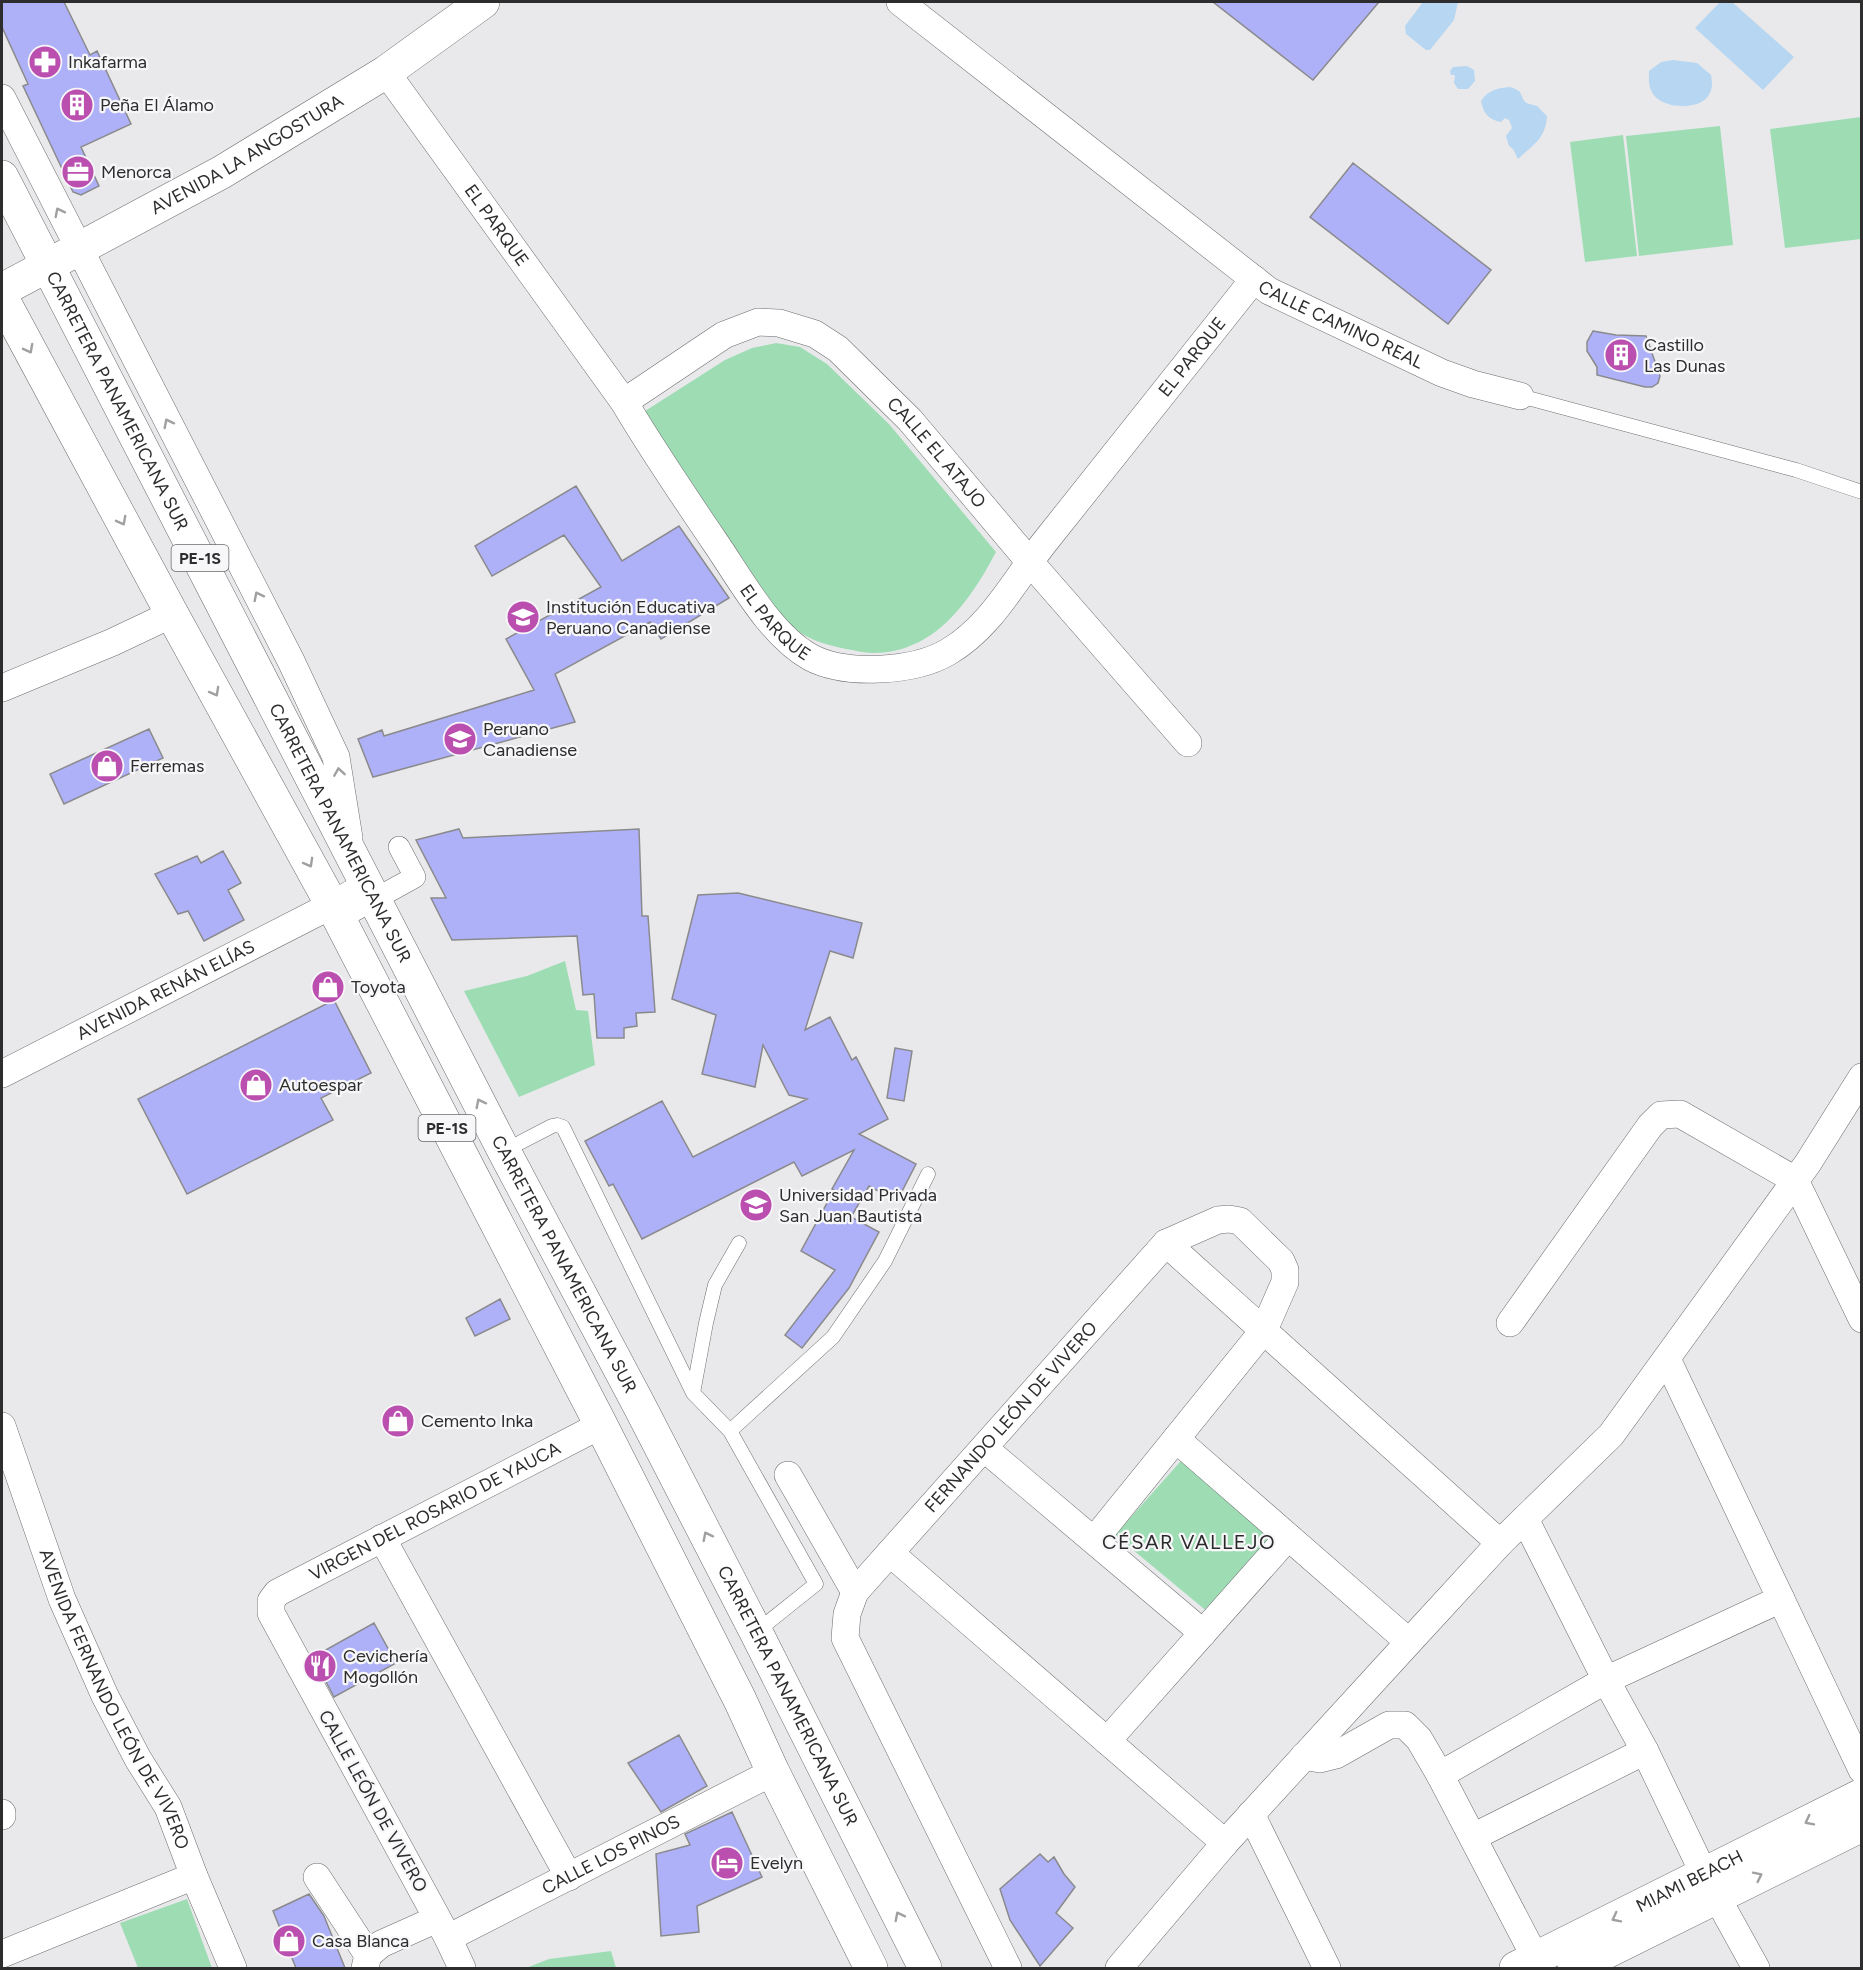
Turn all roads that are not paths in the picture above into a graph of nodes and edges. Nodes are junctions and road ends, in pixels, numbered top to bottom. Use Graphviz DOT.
graph roads {
  1 [pos="483,2"];
  2 [pos="900,2"];
  3 [pos="386,72"];
  4 [pos="2,98"];
  5 [pos="2,177"];
  6 [pos="78,249"];
  7 [pos="47,267"];
  8 [pos="1254,279"];
  9 [pos="2,290"];
  10 [pos="2,298"];
  11 [pos="1520,396"];
  12 [pos="624,402"];
  13 [pos="1862,492"];
  14 [pos="1029,561"];
  15 [pos="172,614"];
  16 [pos="2,688"];
  17 [pos="1188,743"];
  18 [pos="399,847"];
  19 [pos="351,851"];
  20 [pos="371,891"];
  21 [pos="336,912"];
  22 [pos="2,1074"];
  23 [pos="1862,1077"];
  24 [pos="504,1151"];
  25 [pos="928,1174"];
  26 [pos="1795,1180"];
  27 [pos="739,1243"];
  28 [pos="1166,1243"];
  29 [pos="1856,1292"];
  30 [pos="1862,1319"];
  31 [pos="1510,1323"];
  32 [pos="1264,1330"];
  33 [pos="1667,1359"];
  34 [pos="693,1394"];
  35 [pos="601,1425"];
  36 [pos="2,1426"];
  37 [pos="730,1431"];
  38 [pos="1176,1439"];
  39 [pos="984,1448"];
  40 [pos="6,1455"];
  41 [pos="788,1475"];
  42 [pos="1525,1519"];
  43 [pos="1288,1537"];
  44 [pos="382,1538"];
  45 [pos="1095,1539"];
  46 [pos="1500,1543"];
  47 [pos="890,1553"];
  48 [pos="855,1592"];
  49 [pos="1781,1599"];
  50 [pos="271,1601"];
  51 [pos="756,1632"];
  52 [pos="1203,1633"];
  53 [pos="1408,1642"];
  54 [pos="1606,1680"];
  55 [pos="1107,1741"];
  56 [pos="1645,1752"];
  57 [pos="1304,1756"];
  58 [pos="1862,1770"];
  59 [pos="773,1772"];
  60 [pos="1440,1775"];
  61 [pos="1862,1795"];
  62 [pos="1251,1814"];
  63 [pos="1862,1825"];
  64 [pos="1473,1837"];
  65 [pos="1224,1843"];
  66 [pos="194,1875"];
  67 [pos="317,1877"];
  68 [pos="569,1877"];
  69 [pos="1710,1886"];
  70 [pos="442,1928"];
  71 [pos="2,1954"];
  72 [pos="367,1962"];
  73 [pos="1526,1964"];
  74 [pos="233,1968"];
  75 [pos="462,1968"];
  76 [pos="871,1968"];
  77 [pos="925,1968"];
  78 [pos="1008,1968"];
  79 [pos="1119,1968"];
  80 [pos="1328,1968"];
  81 [pos="1574,1968"];
  82 [pos="1756,1968"];
  1 -- 3 [label="main road, AVENIDA LA ANGOSTURA"];
  2 -- 8 [label="street, CALLE CAMINO REAL"];
  3 -- 6 [label="main road, AVENIDA LA ANGOSTURA"];
  3 -- 12 [label="street, EL PARQUE"];
  6 -- 4 [label="street, one-way"];
  5 -- 7 [label="main road, CARRETERA PANAMERICANA SUR / PE-1S"];
  6 -- 7 [label="main road, AVENIDA LA ANGOSTURA"];
  19 -- 6 [label="street, one-way"];
  7 -- 9 [label="main road, AVENIDA LA ANGOSTURA"];
  7 -- 19 [label="main road, CARRETERA PANAMERICANA SUR / PE-1S"];
  8 -- 11 [label="street, CALLE CAMINO REAL"];
  8 -- 14 [label="street, EL PARQUE"];
  10 -- 15 [label="main road, PE-1S, one-way"];
  11 -- 13 [label="lane, CALLE CAMINO REAL"];
  12 -- 14 [label="street, CALLE EL ATAJO"];
  12 -- 14 [label="street, EL PARQUE"];
  14 -- 17 [label="street, CALLE EL ATAJO"];
  15 -- 16 [label="street"];
  15 -- 21 [label="main road, PE-1S, one-way"];
  18 -- 20 [label="street"];
  19 -- 20 [label="main road, CARRETERA PANAMERICANA SUR / PE-1S"];
  20 -- 21 [label="street"];
  24 -- 20 [label="main road, CARRETERA PANAMERICANA SUR / PE-1S, one-way"];
  21 -- 22 [label="street, AVENIDA RENÁN ELÍAS"];
  21 -- 35 [label="main road, PE-1S"];
  23 -- 26 [label="street"];
  24 -- 34 [label="lane"];
  51 -- 24 [label="main road, CARRETERA PANAMERICANA SUR / PE-1S, one-way"];
  25 -- 37 [label="lane"];
  26 -- 29 [label="street"];
  26 -- 31 [label="street"];
  26 -- 33 [label="street"];
  27 -- 34 [label="lane"];
  28 -- 32 [label="street"];
  28 -- 32 [label="street"];
  28 -- 39 [label="street, FERNANDO LEÓN DE VIVERO"];
  29 -- 30 [label="street"];
  32 -- 38 [label="street"];
  32 -- 46 [label="street"];
  33 -- 42 [label="street"];
  33 -- 49 [label="street"];
  34 -- 37 [label="lane"];
  35 -- 44 [label="street, VIRGEN DEL ROSARIO DE YAUCA"];
  35 -- 59 [label="main road, PE-1S"];
  36 -- 40 [label="street, AVENIDA FERNANDO LEÓN DE VIVERO"];
  37 -- 51 [label="lane"];
  38 -- 43 [label="street"];
  38 -- 45 [label="street"];
  39 -- 45 [label="street"];
  39 -- 47 [label="street, FERNANDO LEÓN DE VIVERO"];
  40 -- 66 [label="street, AVENIDA FERNANDO LEÓN DE VIVERO"];
  41 -- 48 [label="street"];
  42 -- 46 [label="street"];
  42 -- 54 [label="street"];
  43 -- 52 [label="street"];
  43 -- 53 [label="street"];
  44 -- 50 [label="street, VIRGEN DEL ROSARIO DE YAUCA"];
  44 -- 68 [label="street"];
  45 -- 52 [label="street"];
  46 -- 53 [label="street"];
  47 -- 48 [label="street, FERNANDO LEÓN DE VIVERO"];
  47 -- 55 [label="street"];
  48 -- 78 [label="street"];
  49 -- 54 [label="street"];
  49 -- 58 [label="street"];
  50 -- 70 [label="street, CALLE LEÓN DE VIVERO"];
  77 -- 51 [label="main road, CARRETERA PANAMERICANA SUR / PE-1S, one-way"];
  52 -- 55 [label="street"];
  53 -- 57 [label="street"];
  54 -- 56 [label="street"];
  54 -- 60 [label="street"];
  55 -- 65 [label="street"];
  56 -- 64 [label="street"];
  56 -- 69 [label="street"];
  57 -- 60 [label="street"];
  57 -- 62 [label="street"];
  59 -- 68 [label="street, CALLE LOS PINOS"];
  59 -- 76 [label="main road, PE-1S"];
  60 -- 64 [label="street"];
  61 -- 69 [label="main road, MIAMI BEACH, one-way"];
  62 -- 65 [label="street"];
  62 -- 80 [label="street"];
  69 -- 63 [label="main road, MIAMI BEACH, one-way"];
  64 -- 73 [label="street"];
  65 -- 79 [label="street"];
  66 -- 71 [label="street"];
  66 -- 74 [label="street, AVENIDA FERNANDO LEÓN DE VIVERO"];
  67 -- 72 [label="street"];
  68 -- 70 [label="street, CALLE LOS PINOS"];
  69 -- 73 [label="main road, MIAMI BEACH, one-way"];
  69 -- 81 [label="main road, MIAMI BEACH"];
  69 -- 82 [label="street"];
  70 -- 72 [label="street, CALLE LOS PINOS"];
  70 -- 75 [label="street, CALLE LEÓN DE VIVERO"];
}
